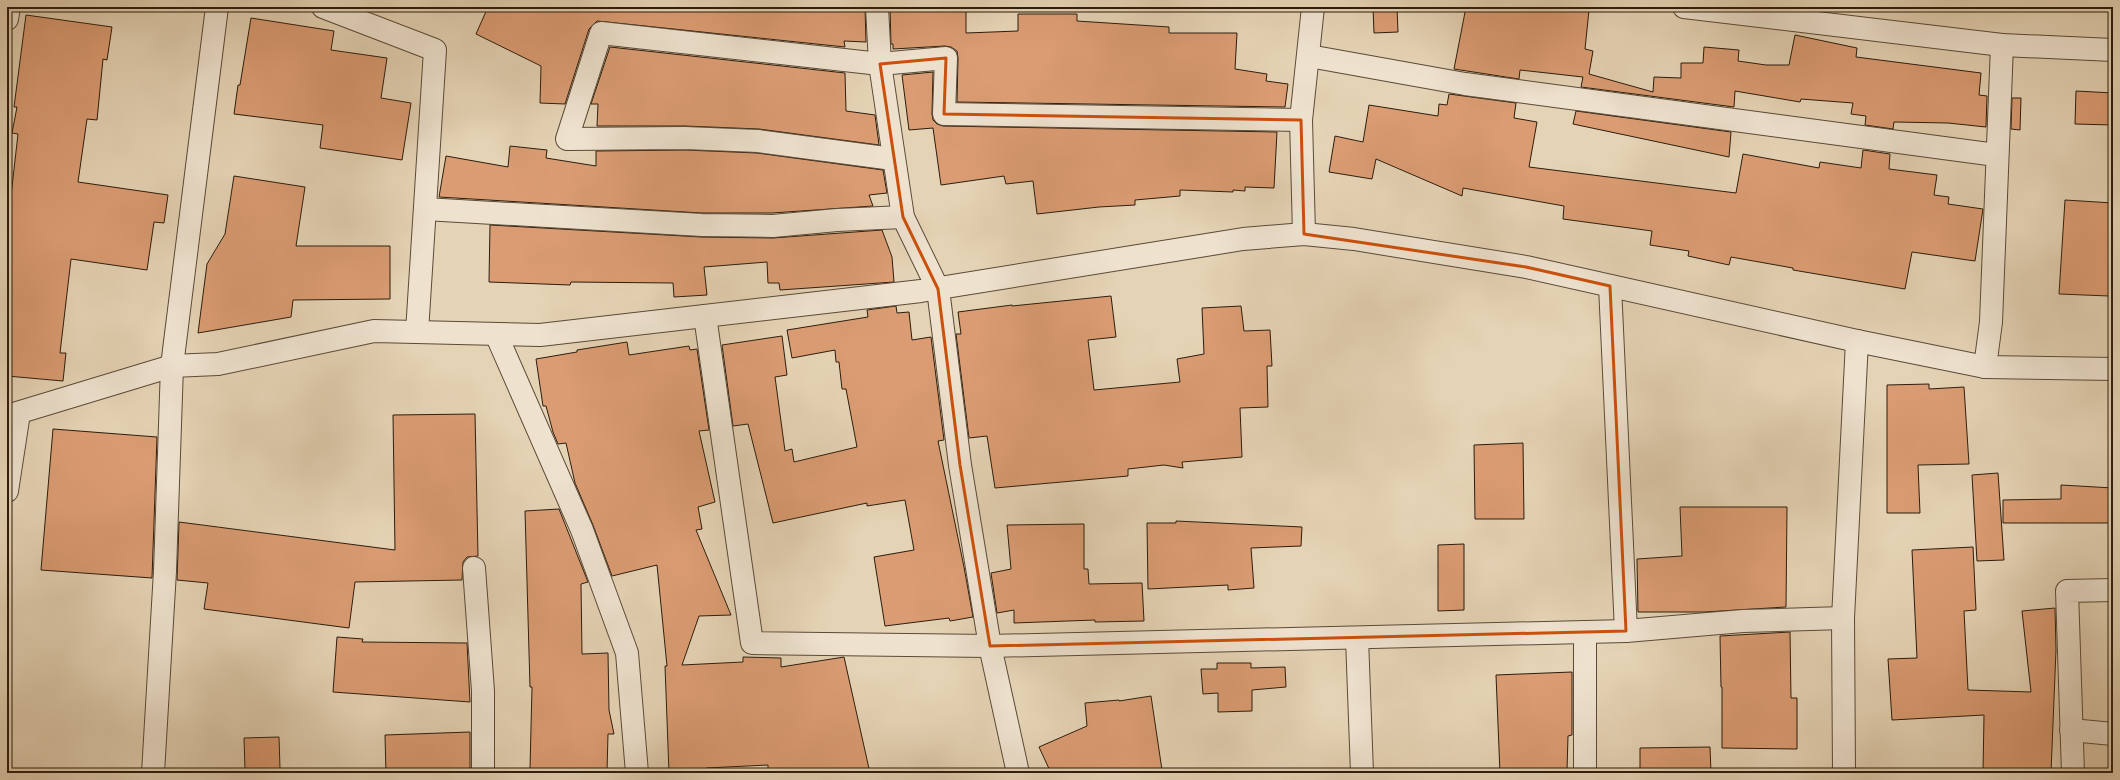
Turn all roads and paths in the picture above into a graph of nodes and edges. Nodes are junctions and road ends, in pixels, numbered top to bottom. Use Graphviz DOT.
graph roads {
  1 [pos="9,7"];
  2 [pos="217,7"];
  3 [pos="323,7"];
  4 [pos="877,7"];
  5 [pos="1313,7"];
  6 [pos="1684,7"];
  7 [pos="7,19"];
  8 [pos="2002,45"];
  9 [pos="2113,50"];
  10 [pos="1309,56"];
  11 [pos="880,64"];
  12 [pos="1301,120"];
  13 [pos="1996,155"];
  14 [pos="893,159"];
  15 [pos="425,209"];
  16 [pos="902,217"];
  17 [pos="1304,234"];
  18 [pos="1610,286"];
  19 [pos="938,289"];
  20 [pos="705,316"];
  21 [pos="417,332"];
  22 [pos="496,334"];
  23 [pos="1857,341"];
  24 [pos="172,366"];
  25 [pos="1985,367"];
  26 [pos="2113,369"];
  27 [pos="13,415"];
  28 [pos="7,491"];
  29 [pos="474,568"];
  30 [pos="2113,590"];
  31 [pos="1843,618"];
  32 [pos="1626,631"];
  33 [pos="1585,632"];
  34 [pos="1356,638"];
  35 [pos="990,646"];
  36 [pos="2071,730"];
  37 [pos="2113,734"];
  38 [pos="153,773"];
  39 [pos="482,773"];
  40 [pos="637,773"];
  41 [pos="1018,773"];
  42 [pos="1362,773"];
  43 [pos="1585,773"];
  44 [pos="1844,773"];
  45 [pos="2073,773"];
  1 -- 7 [label="street"];
  2 -- 24 [label="street"];
  3 -- 15 [label="street"];
  4 -- 11 [label="street"];
  5 -- 10 [label="street"];
  6 -- 8 [label="street"];
  8 -- 9 [label="street"];
  8 -- 13 [label="street"];
  10 -- 12 [label="street"];
  10 -- 13 [label="street"];
  11 -- 12 [label="street"];
  11 -- 14 [label="street"];
  11 -- 14 [label="street"];
  12 -- 17 [label="street"];
  13 -- 25 [label="street"];
  14 -- 16 [label="street"];
  15 -- 16 [label="street"];
  15 -- 21 [label="street"];
  16 -- 19 [label="street"];
  17 -- 18 [label="street"];
  17 -- 19 [label="street"];
  18 -- 23 [label="street"];
  18 -- 32 [label="street"];
  19 -- 20 [label="street"];
  19 -- 35 [label="street"];
  20 -- 22 [label="street"];
  20 -- 35 [label="street"];
  21 -- 22 [label="street"];
  21 -- 24 [label="street"];
  22 -- 40 [label="street"];
  23 -- 25 [label="street"];
  23 -- 31 [label="street"];
  24 -- 27 [label="street"];
  24 -- 38 [label="street"];
  25 -- 26 [label="street"];
  27 -- 28 [label="street"];
  29 -- 39 [label="street"];
  30 -- 36 [label="street"];
  31 -- 32 [label="street"];
  31 -- 44 [label="street"];
  32 -- 33 [label="street"];
  33 -- 34 [label="street"];
  33 -- 43 [label="street"];
  34 -- 35 [label="street"];
  34 -- 42 [label="street"];
  35 -- 41 [label="street"];
  36 -- 37 [label="street"];
  36 -- 45 [label="street"];
}
